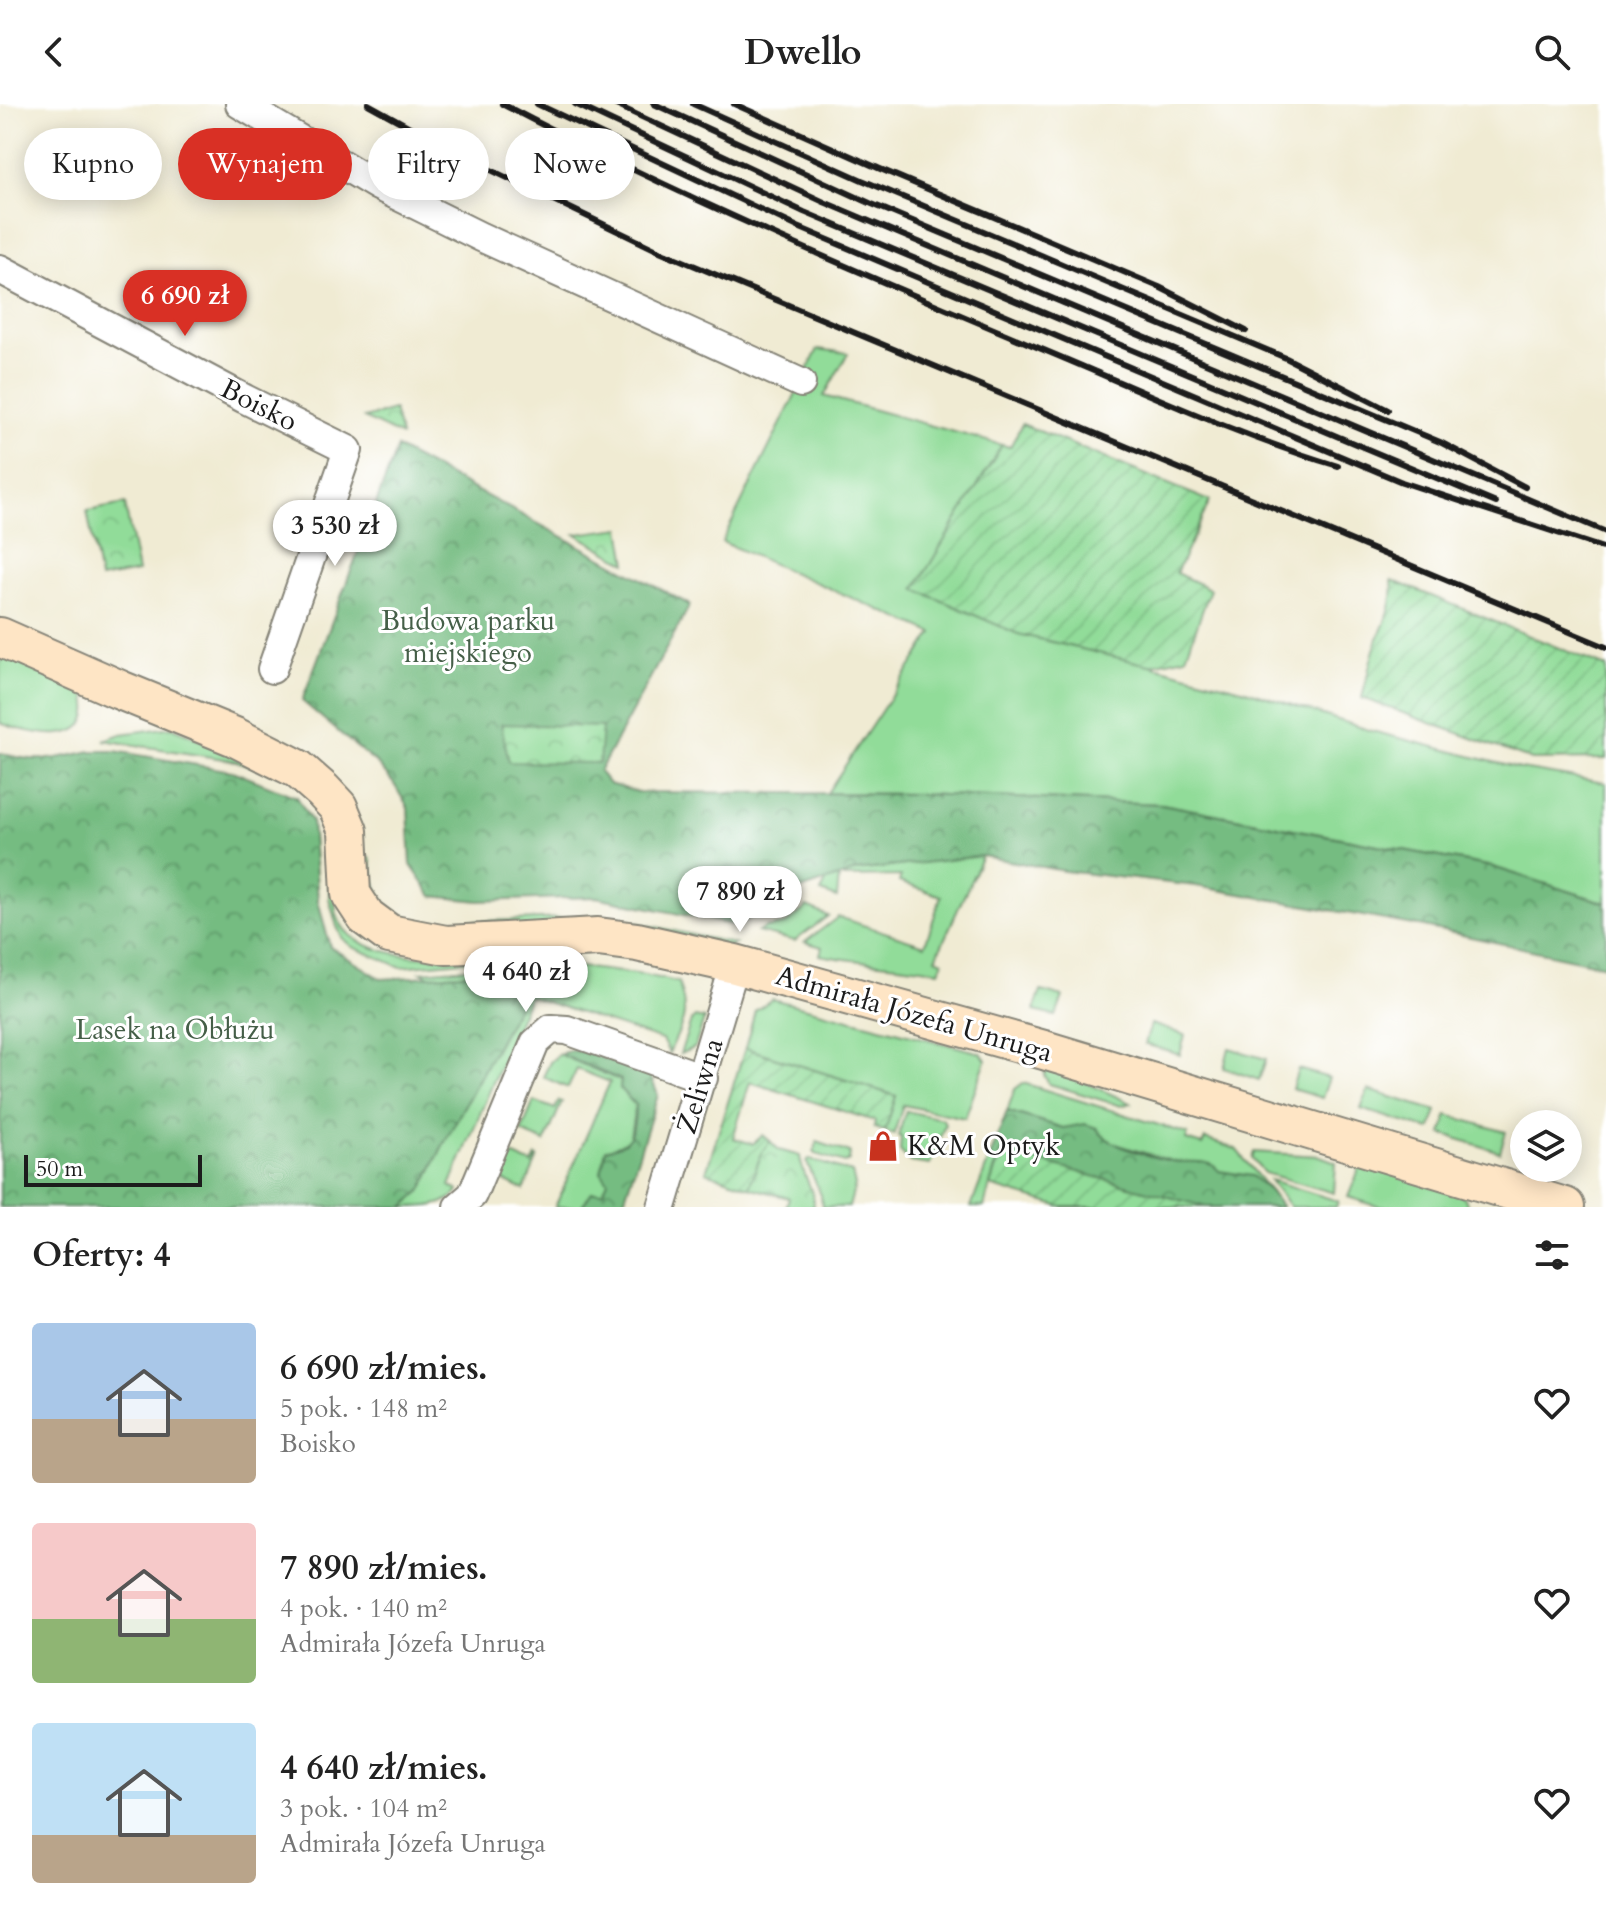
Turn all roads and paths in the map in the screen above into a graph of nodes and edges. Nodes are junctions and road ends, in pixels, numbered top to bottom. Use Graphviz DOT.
graph roads {
  1 [pos="240,104"];
  2 [pos="0,269"];
  3 [pos="801,383"];
  4 [pos="0,637"];
  5 [pos="272,669"];
  6 [pos="735,964"];
  7 [pos="703,1078"];
  8 [pos="458,1207"];
  9 [pos="662,1207"];
  10 [pos="1565,1207"];
  1 -- 3 [label="street"];
  2 -- 5 [label="street, Boisko"];
  4 -- 6 [label="street, Admirała Józefa Unruga"];
  6 -- 7 [label="street, Żeliwna"];
  6 -- 10 [label="street, Admirała Józefa Unruga"];
  7 -- 8 [label="street"];
  7 -- 9 [label="street, Żeliwna"];
}
